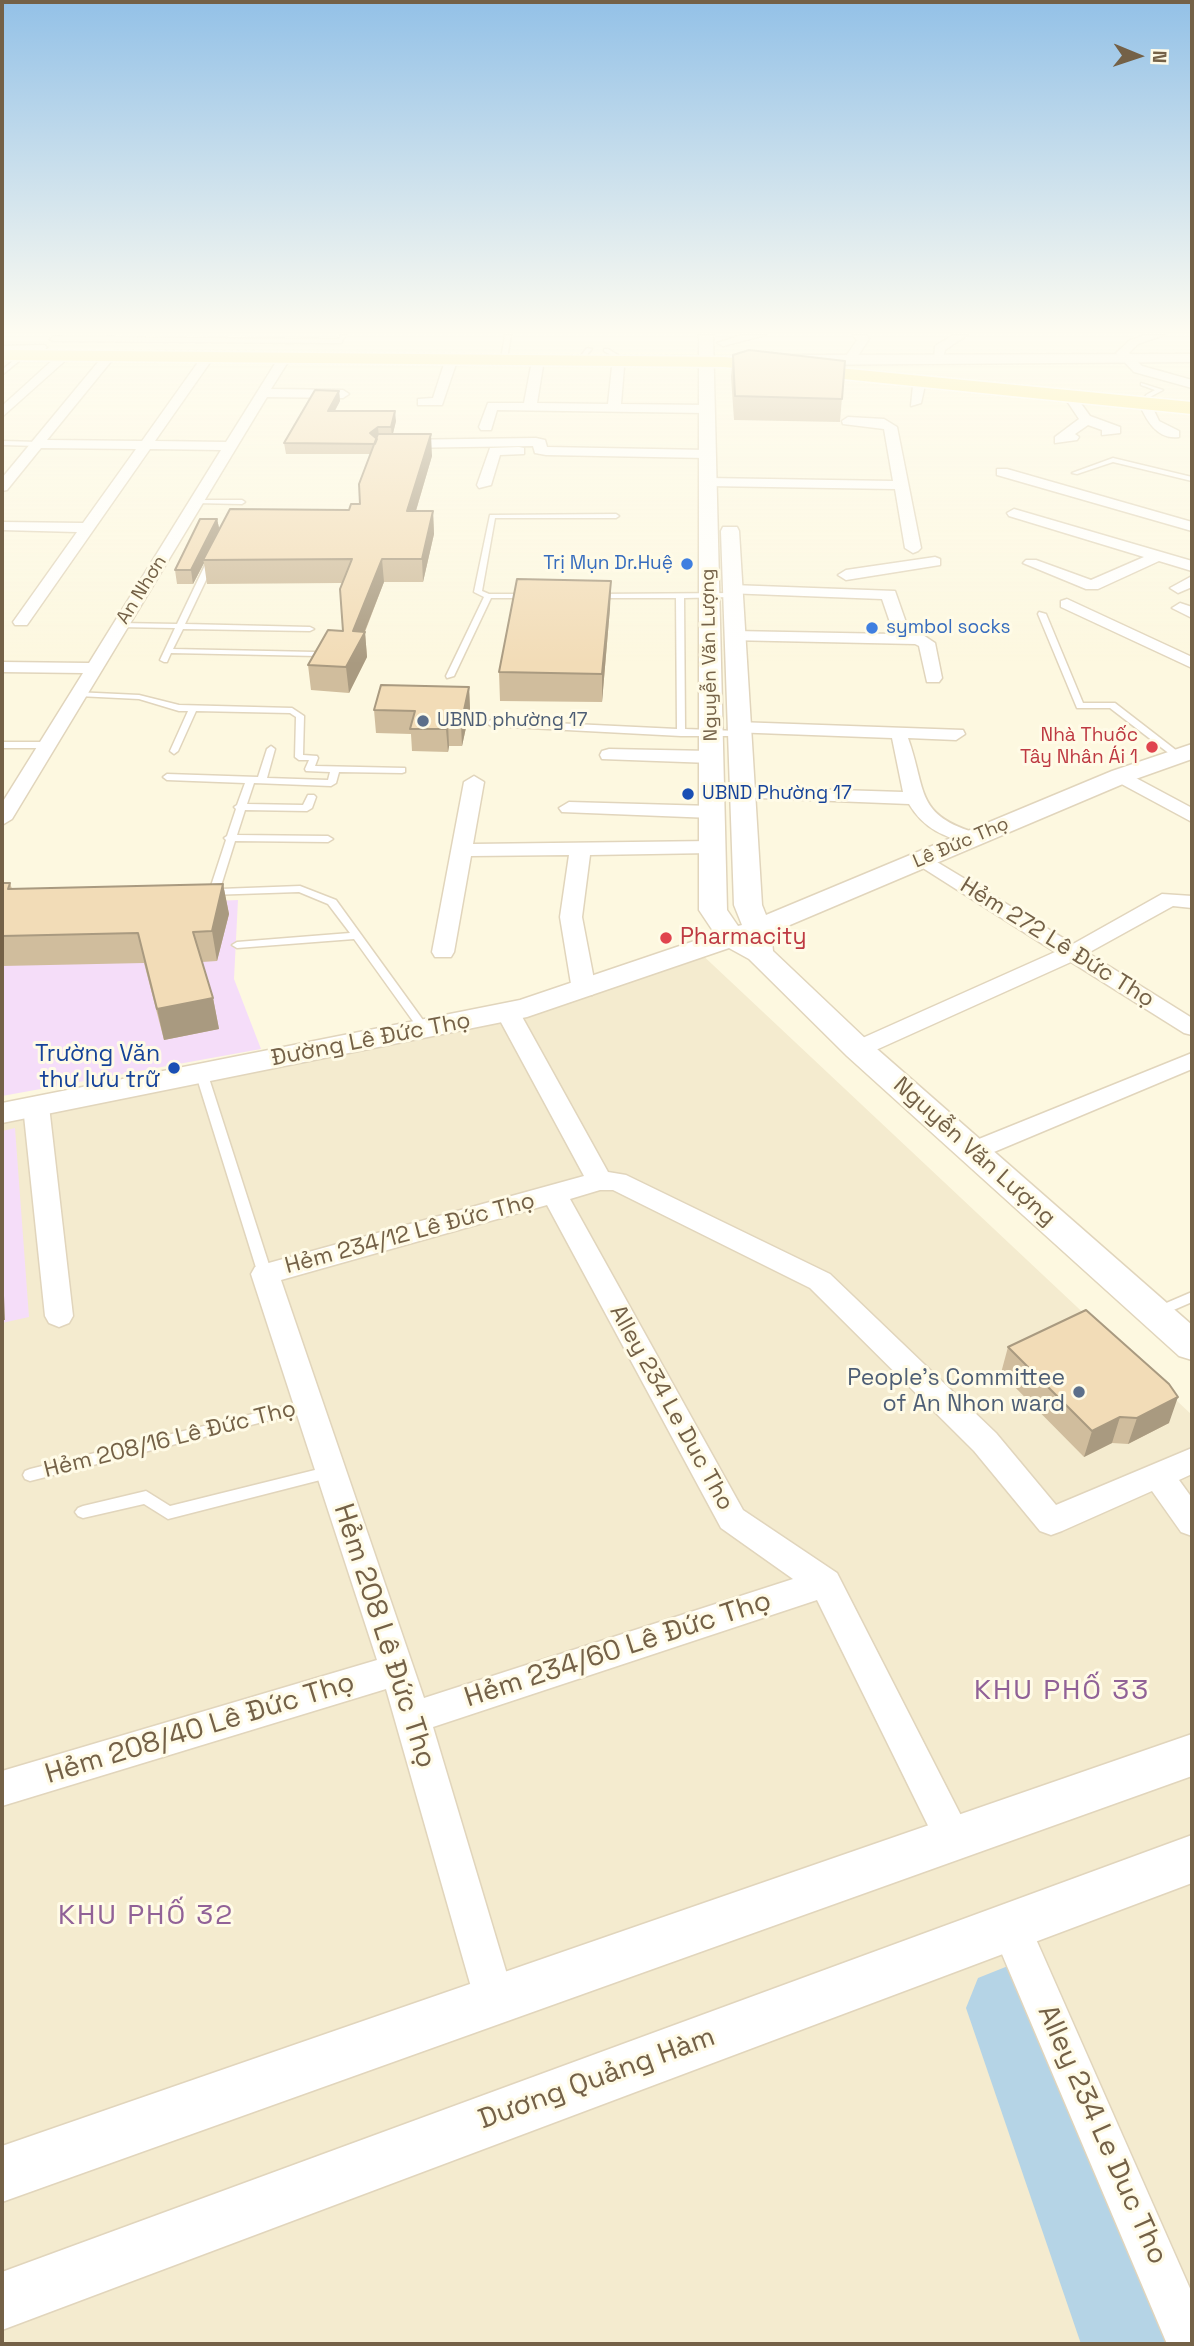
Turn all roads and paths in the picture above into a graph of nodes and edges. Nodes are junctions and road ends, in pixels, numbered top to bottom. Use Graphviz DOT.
graph roads {
  1 [pos="38,444"];
  2 [pos="90,444"];
  3 [pos="539,444"];
  4 [pos="707,444"];
  5 [pos="720,444"];
  6 [pos="893,444"];
  7 [pos="146,445"];
  8 [pos="230,446"];
  9 [pos="546,452"];
  10 [pos="707,454"];
  11 [pos="1002,472"];
  12 [pos="1075,473"];
  13 [pos="1192,479"];
  14 [pos="484,485"];
  15 [pos="901,485"];
  16 [pos="2,486"];
  17 [pos="724,495"];
  18 [pos="196,502"];
  19 [pos="242,502"];
  20 [pos="1014,513"];
  21 [pos="616,516"];
  22 [pos="2,526"];
  23 [pos="1192,527"];
  24 [pos="87,528"];
  25 [pos="218,546"];
  26 [pos="913,548"];
  27 [pos="1158,556"];
  28 [pos="935,562"];
  29 [pos="1031,563"];
  30 [pos="1192,566"];
  31 [pos="845,567"];
  32 [pos="849,592"];
  33 [pos="732,593"];
  34 [pos="488,596"];
  35 [pos="543,596"];
  36 [pos="584,596"];
  37 [pos="680,596"];
  38 [pos="709,596"];
  39 [pos="1067,604"];
  40 [pos="1042,614"];
  41 [pos="21,622"];
  42 [pos="120,625"];
  43 [pos="180,626"];
  44 [pos="310,629"];
  45 [pos="734,636"];
  46 [pos="903,637"];
  47 [pos="315,654"];
  48 [pos="1192,663"];
  49 [pos="2,667"];
  50 [pos="94,668"];
  51 [pos="450,676"];
  52 [pos="933,678"];
  53 [pos="78,694"];
  54 [pos="193,708"];
  55 [pos="491,723"];
  56 [pos="738,731"];
  57 [pos="681,733"];
  58 [pos="711,734"];
  59 [pos="956,734"];
  60 [pos="900,740"];
  61 [pos="2,745"];
  62 [pos="47,745"];
  63 [pos="271,750"];
  64 [pos="174,751"];
  65 [pos="1185,753"];
  66 [pos="609,755"];
  67 [pos="711,757"];
  68 [pos="336,769"];
  69 [pos="402,770"];
  70 [pos="1121,776"];
  71 [pos="167,777"];
  72 [pos="250,780"];
  73 [pos="262,780"];
  74 [pos="474,782"];
  75 [pos="741,793"];
  76 [pos="311,797"];
  77 [pos="915,798"];
  78 [pos="239,807"];
  79 [pos="569,808"];
  80 [pos="712,812"];
  81 [pos="1192,816"];
  82 [pos="2,819"];
  83 [pos="229,838"];
  84 [pos="971,838"];
  85 [pos="328,839"];
  86 [pos="712,847"];
  87 [pos="580,849"];
  88 [pos="462,850"];
  89 [pos="922,859"];
  90 [pos="201,892"];
  91 [pos="214,892"];
  92 [pos="1192,902"];
  93 [pos="357,936"];
  94 [pos="749,940"];
  95 [pos="237,945"];
  96 [pos="443,953"];
  97 [pos="1072,953"];
  98 [pos="584,989"];
  99 [pos="508,1013"];
  100 [pos="1192,1028"];
  101 [pos="424,1029"];
  102 [pos="858,1049"];
  103 [pos="1192,1060"];
  104 [pos="202,1075"];
  105 [pos="36,1106"];
  106 [pos="2,1112"];
  107 [pos="973,1151"];
  108 [pos="600,1181"];
  109 [pos="554,1194"];
  110 [pos="265,1274"];
  111 [pos="1192,1297"];
  112 [pos="1155,1313"];
  113 [pos="59,1316"];
  114 [pos="1192,1346"];
  115 [pos="309,1405"];
  116 [pos="1192,1460"];
  117 [pos="331,1472"];
  118 [pos="30,1475"];
  119 [pos="1159,1476"];
  120 [pos="83,1512"];
  121 [pos="1192,1522"];
  122 [pos="825,1583"];
  123 [pos="398,1670"];
  124 [pos="412,1718"];
  125 [pos="1192,1755"];
  126 [pos="2,1788"];
  127 [pos="954,1839"];
  128 [pos="1192,1858"];
  129 [pos="1010,1926"];
  130 [pos="495,2001"];
  131 [pos="2,2174"];
  132 [pos="1183,2292"];
  133 [pos="2,2301"];
  134 [pos="1191,2344"];
  1 -- 16 [label="street"];
  2 -- 7 [label="street"];
  3 -- 9 [label="street"];
  4 -- 10 [label="street, Nguyễn Văn Lượng"];
  5 -- 17 [label="street, Nguyễn Văn Lượng"];
  6 -- 15 [label="street"];
  7 -- 8 [label="street"];
  7 -- 24 [label="street"];
  8 -- 18 [label="street, An Nhơn"];
  9 -- 10 [label="street"];
  9 -- 14 [label="street"];
  10 -- 17 [label="street, Nguyễn Văn Lượng"];
  11 -- 23 [label="street"];
  12 -- 13 [label="lane"];
  15 -- 17 [label="street"];
  15 -- 26 [label="street"];
  17 -- 33 [label="street, Nguyễn Văn Lượng"];
  17 -- 38 [label="street, Nguyễn Văn Lượng"];
  18 -- 19 [label="lane"];
  18 -- 42 [label="street, An Nhơn"];
  20 -- 27 [label="street"];
  21 -- 34 [label="lane"];
  22 -- 24 [label="street"];
  24 -- 41 [label="street"];
  25 -- 43 [label="lane"];
  27 -- 29 [label="street"];
  27 -- 30 [label="street"];
  28 -- 31 [label="street"];
  31 -- 32 [label="street"];
  32 -- 33 [label="street"];
  32 -- 46 [label="street"];
  33 -- 38 [label="lane"];
  33 -- 45 [label="street, Nguyễn Văn Lượng"];
  34 -- 35 [label="lane"];
  34 -- 51 [label="lane"];
  36 -- 37 [label="lane"];
  37 -- 38 [label="lane"];
  37 -- 57 [label="lane"];
  38 -- 58 [label="street, Nguyễn Văn Lượng"];
  39 -- 48 [label="street"];
  40 -- 65 [label="lane"];
  42 -- 43 [label="lane"];
  42 -- 50 [label="street, An Nhơn"];
  43 -- 44 [label="lane"];
  43 -- 47 [label="lane"];
  45 -- 46 [label="street"];
  45 -- 56 [label="street, Nguyễn Văn Lượng"];
  46 -- 52 [label="street"];
  49 -- 50 [label="street"];
  50 -- 53 [label="street, An Nhơn"];
  53 -- 54 [label="lane"];
  53 -- 62 [label="street, An Nhơn"];
  54 -- 64 [label="lane"];
  54 -- 68 [label="lane"];
  55 -- 57 [label="lane"];
  56 -- 58 [label="lane"];
  56 -- 59 [label="street"];
  56 -- 75 [label="street, Nguyễn Văn Lượng"];
  57 -- 58 [label="lane"];
  58 -- 67 [label="street, Nguyễn Văn Lượng"];
  60 -- 77 [label="street"];
  61 -- 62 [label="lane"];
  62 -- 82 [label="street, An Nhơn"];
  63 -- 73 [label="lane"];
  65 -- 70 [label="street, Lê Đức Thọ"];
  66 -- 67 [label="street"];
  67 -- 80 [label="street, Nguyễn Văn Lượng"];
  68 -- 69 [label="lane"];
  68 -- 73 [label="lane"];
  70 -- 81 [label="street"];
  70 -- 84 [label="street, Lê Đức Thọ"];
  71 -- 72 [label="lane"];
  72 -- 73 [label="lane"];
  72 -- 78 [label="lane"];
  74 -- 88 [label="street"];
  75 -- 77 [label="street"];
  75 -- 94 [label="street, Nguyễn Văn Lượng"];
  76 -- 78 [label="lane"];
  77 -- 84 [label="street"];
  78 -- 83 [label="lane"];
  79 -- 80 [label="street"];
  80 -- 86 [label="street, Nguyễn Văn Lượng"];
  83 -- 85 [label="lane"];
  83 -- 91 [label="lane"];
  84 -- 89 [label="street, Lê Đức Thọ"];
  86 -- 87 [label="street"];
  86 -- 94 [label="street, Nguyễn Văn Lượng"];
  87 -- 88 [label="street"];
  87 -- 98 [label="street"];
  88 -- 96 [label="street"];
  89 -- 94 [label="street, Lê Đức Thọ"];
  89 -- 97 [label="street, Hẻm 272 Lê Đức Thọ"];
  90 -- 91 [label="lane"];
  91 -- 93 [label="lane"];
  92 -- 97 [label="street"];
  93 -- 95 [label="lane"];
  93 -- 101 [label="lane"];
  94 -- 98 [label="street, Đường Lê Đức Thọ"];
  94 -- 102 [label="street, Nguyễn Văn Lượng"];
  97 -- 100 [label="street, Hẻm 272 Lê Đức Thọ"];
  97 -- 102 [label="street"];
  98 -- 99 [label="street, Đường Lê Đức Thọ"];
  99 -- 101 [label="street, Đường Lê Đức Thọ"];
  99 -- 108 [label="street"];
  101 -- 104 [label="street, Đường Lê Đức Thọ"];
  102 -- 107 [label="street, Nguyễn Văn Lượng"];
  103 -- 107 [label="street"];
  104 -- 105 [label="street, Đường Lê Đức Thọ"];
  104 -- 110 [label="lane"];
  105 -- 106 [label="street, Đường Lê Đức Thọ"];
  105 -- 113 [label="street"];
  107 -- 112 [label="street, Nguyễn Văn Lượng"];
  108 -- 109 [label="street"];
  108 -- 119 [label="street"];
  109 -- 110 [label="street, Hẻm 234/12 Lê Đức Thọ"];
  109 -- 122 [label="street, Alley 234 Le Duc Tho"];
  110 -- 115 [label="street, Hẻm 208 Lê Đức Thọ"];
  111 -- 112 [label="lane"];
  112 -- 114 [label="street, Nguyễn Văn Lượng"];
  115 -- 117 [label="street, Hẻm 208 Lê Đức Thọ"];
  115 -- 118 [label="lane, Hẻm 208/16 Lê Đức Thọ"];
  116 -- 119 [label="street"];
  117 -- 120 [label="lane"];
  117 -- 123 [label="street, Hẻm 208 Lê Đức Thọ"];
  119 -- 121 [label="street"];
  122 -- 124 [label="street, Hẻm 234/60 Lê Đức Thọ"];
  122 -- 127 [label="street, Alley 234 Le Duc Tho"];
  123 -- 124 [label="street, Hẻm 208 Lê Đức Thọ"];
  123 -- 126 [label="street, Hẻm 208/40 Lê Đức Thọ"];
  124 -- 130 [label="street, Hẻm 208 Lê Đức Thọ"];
  125 -- 127 [label="street"];
  127 -- 130 [label="street"];
  128 -- 129 [label="street, Dương Quảng Hàm"];
  129 -- 132 [label="street, Alley 234 Le Duc Tho"];
  129 -- 133 [label="street, Dương Quảng Hàm"];
  130 -- 131 [label="street"];
  132 -- 134 [label="street, Alley 234 Le Duc Tho"];
}
